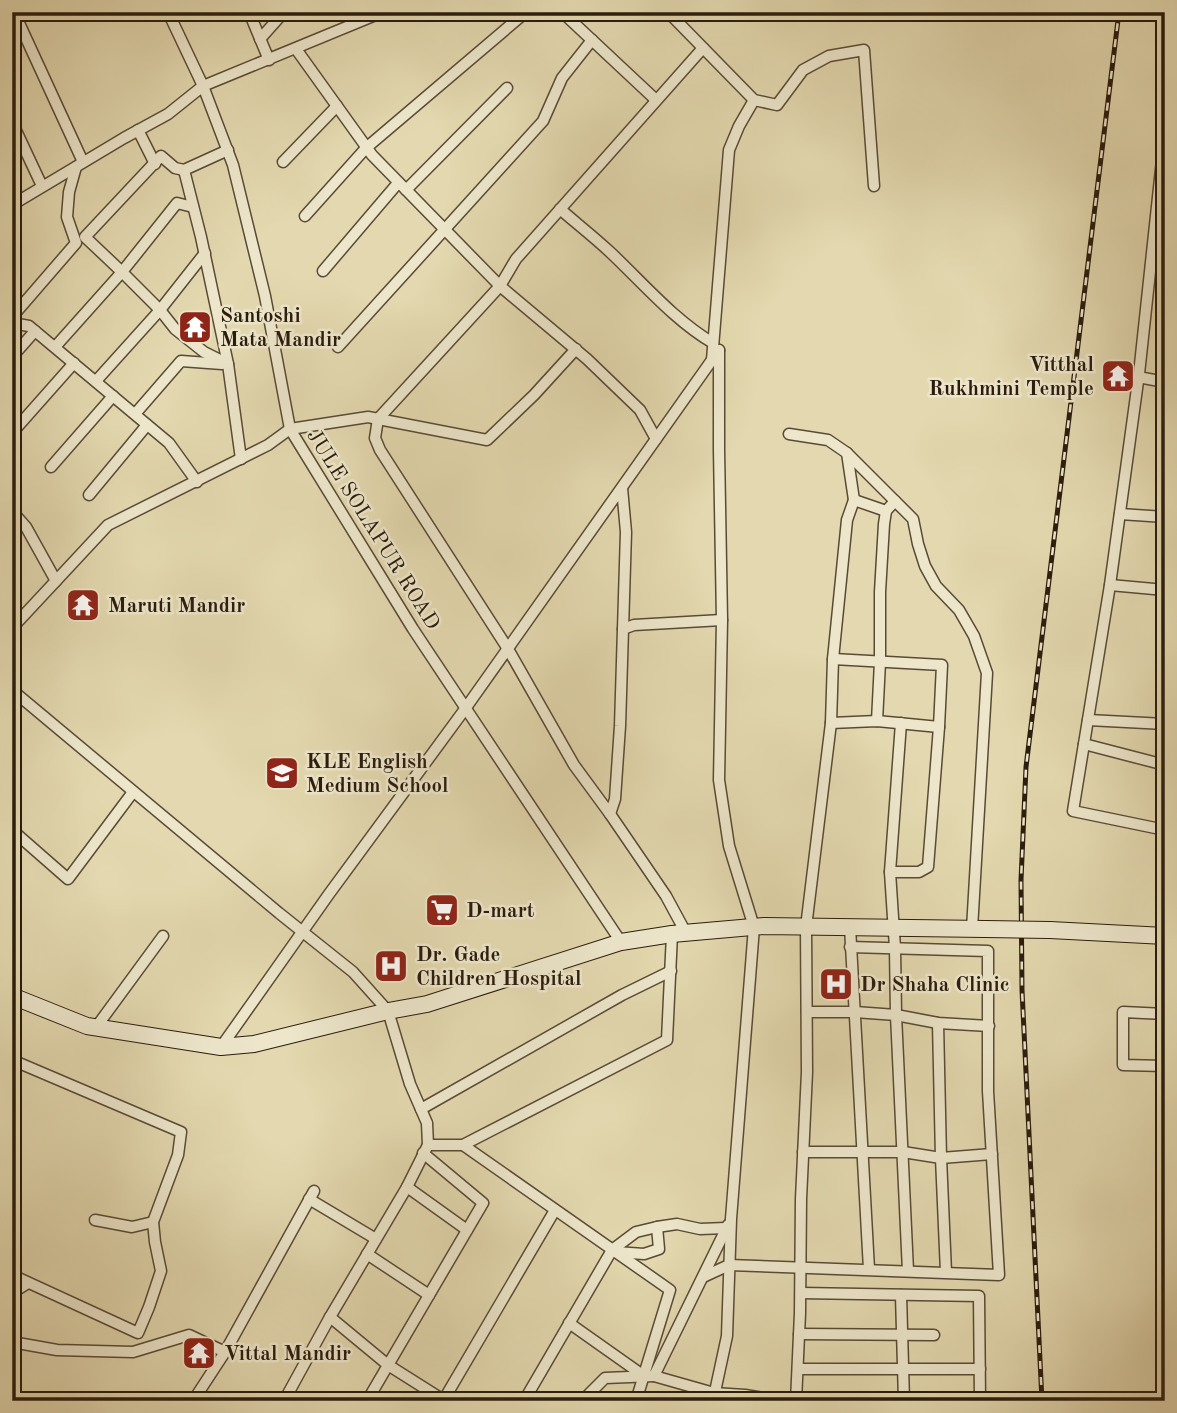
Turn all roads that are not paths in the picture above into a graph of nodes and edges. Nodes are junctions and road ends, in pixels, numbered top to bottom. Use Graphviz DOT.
graph roads {
  1 [pos="14,12"];
  2 [pos="167,12"];
  3 [pos="249,12"];
  4 [pos="284,12"];
  5 [pos="383,12"];
  6 [pos="526,12"];
  7 [pos="562,12"];
  8 [pos="668,12"];
  9 [pos="260,38"];
  10 [pos="592,40"];
  11 [pos="703,48"];
  12 [pos="296,49"];
  13 [pos="269,60"];
  14 [pos="203,86"];
  15 [pos="507,88"];
  16 [pos="656,100"];
  17 [pos="754,100"];
  18 [pos="337,106"];
  19 [pos="12,122"];
  20 [pos="138,130"];
  21 [pos="1165,132"];
  22 [pos="366,148"];
  23 [pos="228,150"];
  24 [pos="283,162"];
  25 [pos="79,164"];
  26 [pos="155,164"];
  27 [pos="184,170"];
  28 [pos="874,186"];
  29 [pos="42,187"];
  30 [pos="402,187"];
  31 [pos="12,205"];
  32 [pos="193,206"];
  33 [pos="560,209"];
  34 [pos="305,216"];
  35 [pos="1160,226"];
  36 [pos="444,229"];
  37 [pos="205,253"];
  38 [pos="323,271"];
  39 [pos="122,272"];
  40 [pos="500,286"];
  41 [pos="160,310"];
  42 [pos="12,317"];
  43 [pos="12,323"];
  44 [pos="35,331"];
  45 [pos="713,343"];
  46 [pos="338,347"];
  47 [pos="55,348"];
  48 [pos="576,349"];
  49 [pos="12,357"];
  50 [pos="711,361"];
  51 [pos="74,363"];
  52 [pos="228,364"];
  53 [pos="1138,377"];
  54 [pos="96,382"];
  55 [pos="1165,382"];
  56 [pos="113,396"];
  57 [pos="135,414"];
  58 [pos="378,419"];
  59 [pos="147,425"];
  60 [pos="290,429"];
  61 [pos="12,433"];
  62 [pos="789,434"];
  63 [pos="656,439"];
  64 [pos="847,453"];
  65 [pos="241,459"];
  66 [pos="51,467"];
  67 [pos="197,481"];
  68 [pos="622,488"];
  69 [pos="89,495"];
  70 [pos="854,500"];
  71 [pos="895,502"];
  72 [pos="12,511"];
  73 [pos="886,511"];
  74 [pos="1120,514"];
  75 [pos="1165,517"];
  76 [pos="56,581"];
  77 [pos="1110,585"];
  78 [pos="1165,590"];
  79 [pos="722,620"];
  80 [pos="12,628"];
  81 [pos="623,629"];
  82 [pos="508,649"];
  83 [pos="833,659"];
  84 [pos="880,663"];
  85 [pos="12,690"];
  86 [pos="465,709"];
  87 [pos="1088,720"];
  88 [pos="877,721"];
  89 [pos="831,723"];
  90 [pos="901,723"];
  91 [pos="1165,724"];
  92 [pos="939,727"];
  93 [pos="1084,744"];
  94 [pos="1165,765"];
  95 [pos="133,792"];
  96 [pos="610,814"];
  97 [pos="12,830"];
  98 [pos="1165,830"];
  99 [pos="890,872"];
  100 [pos="850,926"];
  101 [pos="754,927"];
  102 [pos="806,927"];
  103 [pos="894,928"];
  104 [pos="979,929"];
  105 [pos="302,932"];
  106 [pos="679,934"];
  107 [pos="163,936"];
  108 [pos="1165,936"];
  109 [pos="621,942"];
  110 [pos="850,947"];
  111 [pos="895,948"];
  112 [pos="671,971"];
  113 [pos="12,996"];
  114 [pos="387,1011"];
  115 [pos="807,1012"];
  116 [pos="855,1012"];
  117 [pos="897,1014"];
  118 [pos="1165,1014"];
  119 [pos="937,1023"];
  120 [pos="97,1026"];
  121 [pos="989,1026"];
  122 [pos="221,1047"];
  123 [pos="12,1060"];
  124 [pos="1165,1066"];
  125 [pos="421,1109"];
  126 [pos="463,1145"];
  127 [pos="426,1149"];
  128 [pos="803,1152"];
  129 [pos="903,1152"];
  130 [pos="863,1153"];
  131 [pos="992,1154"];
  132 [pos="941,1158"];
  133 [pos="407,1186"];
  134 [pos="555,1210"];
  135 [pos="95,1220"];
  136 [pos="153,1222"];
  137 [pos="729,1223"];
  138 [pos="657,1227"];
  139 [pos="467,1230"];
  140 [pos="376,1239"];
  141 [pos="614,1251"];
  142 [pos="367,1254"];
  143 [pos="729,1265"];
  144 [pos="801,1267"];
  145 [pos="869,1269"];
  146 [pos="908,1271"];
  147 [pos="946,1272"];
  148 [pos="12,1275"];
  149 [pos="703,1277"];
  150 [pos="28,1283"];
  151 [pos="12,1293"];
  152 [pos="801,1293"];
  153 [pos="429,1295"];
  154 [pos="901,1295"];
  155 [pos="330,1317"];
  156 [pos="569,1323"];
  157 [pos="799,1334"];
  158 [pos="902,1335"];
  159 [pos="934,1335"];
  160 [pos="12,1342"];
  161 [pos="225,1352"];
  162 [pos="388,1365"];
  163 [pos="798,1368"];
  164 [pos="903,1369"];
  165 [pos="980,1369"];
  166 [pos="649,1376"];
  167 [pos="713,1397"];
  168 [pos="444,1400"];
  169 [pos="193,1401"];
  170 [pos="284,1401"];
  171 [pos="367,1401"];
  172 [pos="524,1401"];
  173 [pos="582,1401"];
  174 [pos="636,1401"];
  175 [pos="782,1401"];
  176 [pos="796,1401"];
  177 [pos="904,1401"];
  178 [pos="980,1401"];
  1 -- 25 [label="street"];
  2 -- 14 [label="street, JULE SOLAPUR ROAD"];
  3 -- 9 [label="street"];
  4 -- 9 [label="street"];
  5 -- 12 [label="street"];
  6 -- 22 [label="street"];
  7 -- 10 [label="street"];
  8 -- 11 [label="street"];
  9 -- 13 [label="street"];
  10 -- 16 [label="street"];
  10 -- 36 [label="street"];
  11 -- 16 [label="street"];
  11 -- 17 [label="street"];
  12 -- 13 [label="street"];
  12 -- 18 [label="street"];
  13 -- 14 [label="street"];
  14 -- 20 [label="street"];
  14 -- 23 [label="street, JULE SOLAPUR ROAD"];
  15 -- 30 [label="street"];
  16 -- 33 [label="street"];
  17 -- 28 [label="street"];
  17 -- 45 [label="street"];
  18 -- 22 [label="street"];
  18 -- 24 [label="street"];
  19 -- 29 [label="street"];
  20 -- 25 [label="street"];
  20 -- 26 [label="street"];
  21 -- 35 [label="street"];
  22 -- 30 [label="street"];
  22 -- 34 [label="street"];
  23 -- 27 [label="street"];
  23 -- 60 [label="street, JULE SOLAPUR ROAD"];
  25 -- 29 [label="street"];
  25 -- 42 [label="street"];
  26 -- 27 [label="street"];
  26 -- 39 [label="street"];
  27 -- 32 [label="street"];
  29 -- 31 [label="street"];
  30 -- 36 [label="street"];
  30 -- 38 [label="street"];
  32 -- 37 [label="street"];
  32 -- 39 [label="street"];
  33 -- 40 [label="street"];
  33 -- 45 [label="street"];
  35 -- 53 [label="street"];
  36 -- 40 [label="street"];
  36 -- 46 [label="street"];
  37 -- 41 [label="street"];
  37 -- 52 [label="street"];
  39 -- 41 [label="street"];
  39 -- 47 [label="street"];
  40 -- 48 [label="street"];
  40 -- 58 [label="street"];
  41 -- 52 [label="street"];
  41 -- 54 [label="street"];
  43 -- 44 [label="street"];
  44 -- 47 [label="street"];
  44 -- 49 [label="street"];
  45 -- 50 [label="street"];
  47 -- 51 [label="street"];
  48 -- 58 [label="street"];
  48 -- 63 [label="street"];
  50 -- 63 [label="street"];
  50 -- 79 [label="street"];
  51 -- 54 [label="street"];
  51 -- 61 [label="street"];
  52 -- 57 [label="street"];
  52 -- 65 [label="street"];
  53 -- 55 [label="street"];
  53 -- 74 [label="street"];
  54 -- 56 [label="street"];
  56 -- 57 [label="street"];
  56 -- 66 [label="street"];
  57 -- 59 [label="street"];
  58 -- 60 [label="street"];
  58 -- 82 [label="street"];
  59 -- 67 [label="street"];
  59 -- 69 [label="street"];
  60 -- 65 [label="street"];
  60 -- 86 [label="street, JULE SOLAPUR ROAD"];
  62 -- 64 [label="street"];
  63 -- 68 [label="street"];
  64 -- 70 [label="street"];
  64 -- 71 [label="street"];
  65 -- 67 [label="street"];
  67 -- 76 [label="street"];
  68 -- 81 [label="street"];
  68 -- 82 [label="street"];
  70 -- 73 [label="street"];
  70 -- 83 [label="street"];
  71 -- 73 [label="street"];
  71 -- 104 [label="street"];
  72 -- 76 [label="street"];
  73 -- 84 [label="street"];
  74 -- 75 [label="street"];
  74 -- 77 [label="street"];
  76 -- 80 [label="street"];
  77 -- 78 [label="street"];
  77 -- 87 [label="street"];
  79 -- 81 [label="street"];
  79 -- 101 [label="street"];
  81 -- 96 [label="street"];
  82 -- 86 [label="street"];
  82 -- 96 [label="street"];
  83 -- 84 [label="street"];
  83 -- 89 [label="street"];
  84 -- 88 [label="street"];
  84 -- 92 [label="street"];
  85 -- 95 [label="street"];
  86 -- 105 [label="street"];
  86 -- 109 [label="street, JULE SOLAPUR ROAD"];
  87 -- 91 [label="street"];
  87 -- 93 [label="street"];
  88 -- 89 [label="street"];
  88 -- 90 [label="street"];
  89 -- 102 [label="street"];
  90 -- 92 [label="street"];
  90 -- 99 [label="street"];
  92 -- 99 [label="street"];
  93 -- 94 [label="street"];
  93 -- 98 [label="street"];
  95 -- 97 [label="street"];
  95 -- 105 [label="street"];
  96 -- 106 [label="street"];
  99 -- 103 [label="street"];
  100 -- 102 [label="street"];
  100 -- 103 [label="street"];
  100 -- 110 [label="street"];
  101 -- 102 [label="street"];
  101 -- 106 [label="street"];
  101 -- 137 [label="street"];
  102 -- 115 [label="street"];
  103 -- 104 [label="street"];
  103 -- 111 [label="street"];
  104 -- 108 [label="street, bridge"];
  105 -- 114 [label="street"];
  105 -- 122 [label="street"];
  106 -- 109 [label="street"];
  106 -- 112 [label="street"];
  107 -- 120 [label="street"];
  109 -- 114 [label="street"];
  110 -- 111 [label="street"];
  110 -- 116 [label="street"];
  111 -- 117 [label="street"];
  111 -- 121 [label="street"];
  112 -- 125 [label="street"];
  112 -- 126 [label="street"];
  113 -- 120 [label="street"];
  114 -- 122 [label="street"];
  114 -- 125 [label="street"];
  115 -- 116 [label="street"];
  115 -- 128 [label="street"];
  116 -- 117 [label="street"];
  116 -- 130 [label="street"];
  117 -- 119 [label="street"];
  117 -- 129 [label="street"];
  118 -- 124 [label="street"];
  119 -- 121 [label="street"];
  119 -- 132 [label="street"];
  120 -- 122 [label="street"];
  121 -- 131 [label="street"];
  123 -- 136 [label="street"];
  125 -- 127 [label="street"];
  126 -- 127 [label="street"];
  126 -- 134 [label="street"];
  127 -- 133 [label="street"];
  127 -- 139 [label="street"];
  128 -- 130 [label="street"];
  128 -- 144 [label="street"];
  129 -- 130 [label="street"];
  129 -- 132 [label="street"];
  129 -- 146 [label="street"];
  130 -- 145 [label="street"];
  131 -- 132 [label="street"];
  131 -- 147 [label="street"];
  132 -- 147 [label="street"];
  133 -- 139 [label="street"];
  133 -- 140 [label="street"];
  134 -- 141 [label="street"];
  134 -- 168 [label="street"];
  135 -- 136 [label="street"];
  136 -- 150 [label="street"];
  137 -- 138 [label="street"];
  137 -- 143 [label="street"];
  137 -- 149 [label="street"];
  138 -- 141 [label="street"];
  138 -- 141 [label="street"];
  139 -- 153 [label="street"];
  140 -- 142 [label="street"];
  140 -- 161 [label="street"];
  141 -- 156 [label="street"];
  141 -- 166 [label="street"];
  142 -- 153 [label="street"];
  142 -- 155 [label="street"];
  143 -- 144 [label="street"];
  143 -- 149 [label="street"];
  143 -- 167 [label="street"];
  144 -- 145 [label="street"];
  144 -- 152 [label="street"];
  145 -- 146 [label="street"];
  146 -- 147 [label="street"];
  148 -- 150 [label="street"];
  149 -- 166 [label="street"];
  150 -- 151 [label="street"];
  152 -- 154 [label="street"];
  152 -- 157 [label="street"];
  153 -- 162 [label="street"];
  154 -- 158 [label="street"];
  154 -- 165 [label="street"];
  155 -- 162 [label="street"];
  155 -- 170 [label="street"];
  156 -- 166 [label="street"];
  156 -- 172 [label="street"];
  157 -- 158 [label="street"];
  157 -- 163 [label="street"];
  158 -- 159 [label="street"];
  158 -- 164 [label="street"];
  160 -- 161 [label="street"];
  161 -- 169 [label="street"];
  162 -- 168 [label="street"];
  162 -- 171 [label="street"];
  163 -- 164 [label="street"];
  163 -- 176 [label="street"];
  164 -- 165 [label="street"];
  164 -- 177 [label="street"];
  165 -- 178 [label="street"];
  166 -- 167 [label="street"];
  166 -- 173 [label="street"];
  166 -- 174 [label="street"];
  167 -- 175 [label="street"];
}
